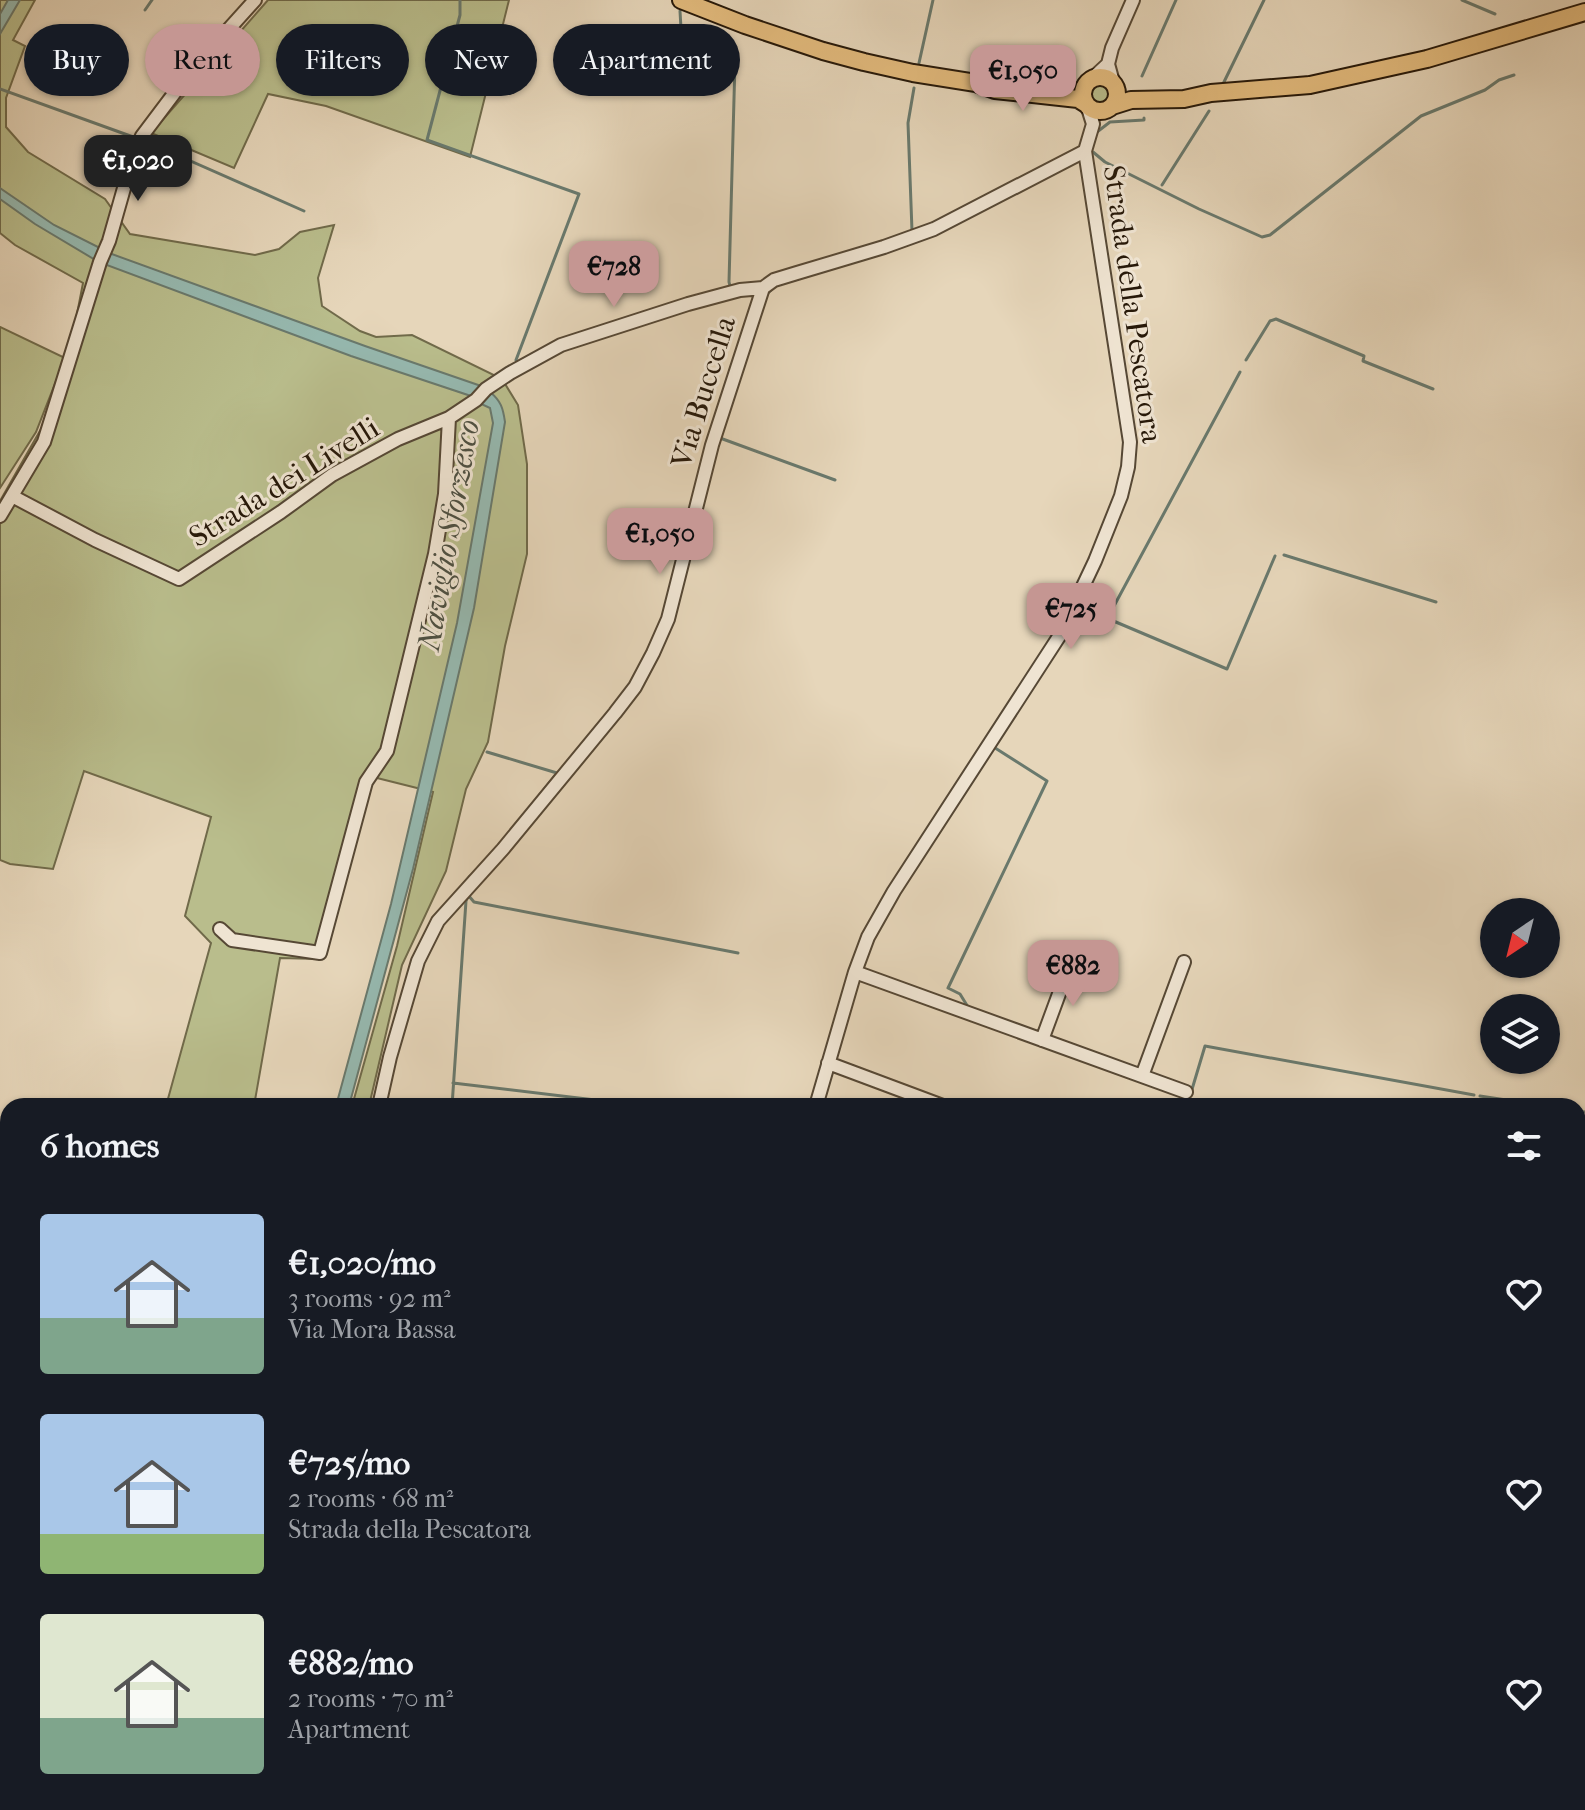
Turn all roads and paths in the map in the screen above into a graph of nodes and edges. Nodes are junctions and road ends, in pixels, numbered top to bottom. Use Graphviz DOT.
graph roads {
  1 [pos="255,0"];
  2 [pos="681,0"];
  3 [pos="1133,0"];
  4 [pos="1585,12"];
  5 [pos="1108,64"];
  6 [pos="1089,82"];
  7 [pos="976,83"];
  8 [pos="1115,84"];
  9 [pos="1211,93"];
  10 [pos="1087,105"];
  11 [pos="1109,108"];
  12 [pos="1093,124"];
  13 [pos="1085,151"];
  14 [pos="763,288"];
  15 [pos="449,418"];
  16 [pos="12,496"];
  17 [pos="0,516"];
  18 [pos="220,929"];
  19 [pos="1184,962"];
  20 [pos="1070,964"];
  21 [pos="855,972"];
  22 [pos="1042,1040"];
  23 [pos="828,1063"];
  24 [pos="1142,1076"];
  25 [pos="1186,1092"];
  26 [pos="381,1098"];
  27 [pos="818,1098"];
  28 [pos="922,1098"];
  1 -- 16 [label="street"];
  2 -- 7 [label="main road"];
  3 -- 5 [label="street"];
  4 -- 9 [label="main road"];
  5 -- 6 [label="street"];
  5 -- 8 [label="street"];
  6 -- 7 [label="main road"];
  6 -- 8 [label="main road"];
  6 -- 10 [label="main road"];
  7 -- 10 [label="main road"];
  8 -- 9 [label="main road"];
  8 -- 11 [label="main road"];
  9 -- 11 [label="main road"];
  10 -- 11 [label="main road"];
  10 -- 12 [label="street"];
  11 -- 12 [label="street"];
  12 -- 13 [label="street"];
  13 -- 14 [label="street, Via Buccella"];
  13 -- 21 [label="street, Strada della Pescatora"];
  14 -- 15 [label="street, Strada dei Livelli"];
  14 -- 26 [label="street, Via Buccella"];
  15 -- 16 [label="street, Strada dei Livelli"];
  15 -- 18 [label="street"];
  16 -- 17 [label="street"];
  19 -- 24 [label="street"];
  20 -- 22 [label="street"];
  21 -- 22 [label="street"];
  21 -- 23 [label="street, Strada della Pescatora"];
  22 -- 24 [label="street"];
  23 -- 27 [label="street, Strada della Pescatora"];
  23 -- 28 [label="street"];
  24 -- 25 [label="street"];
}
